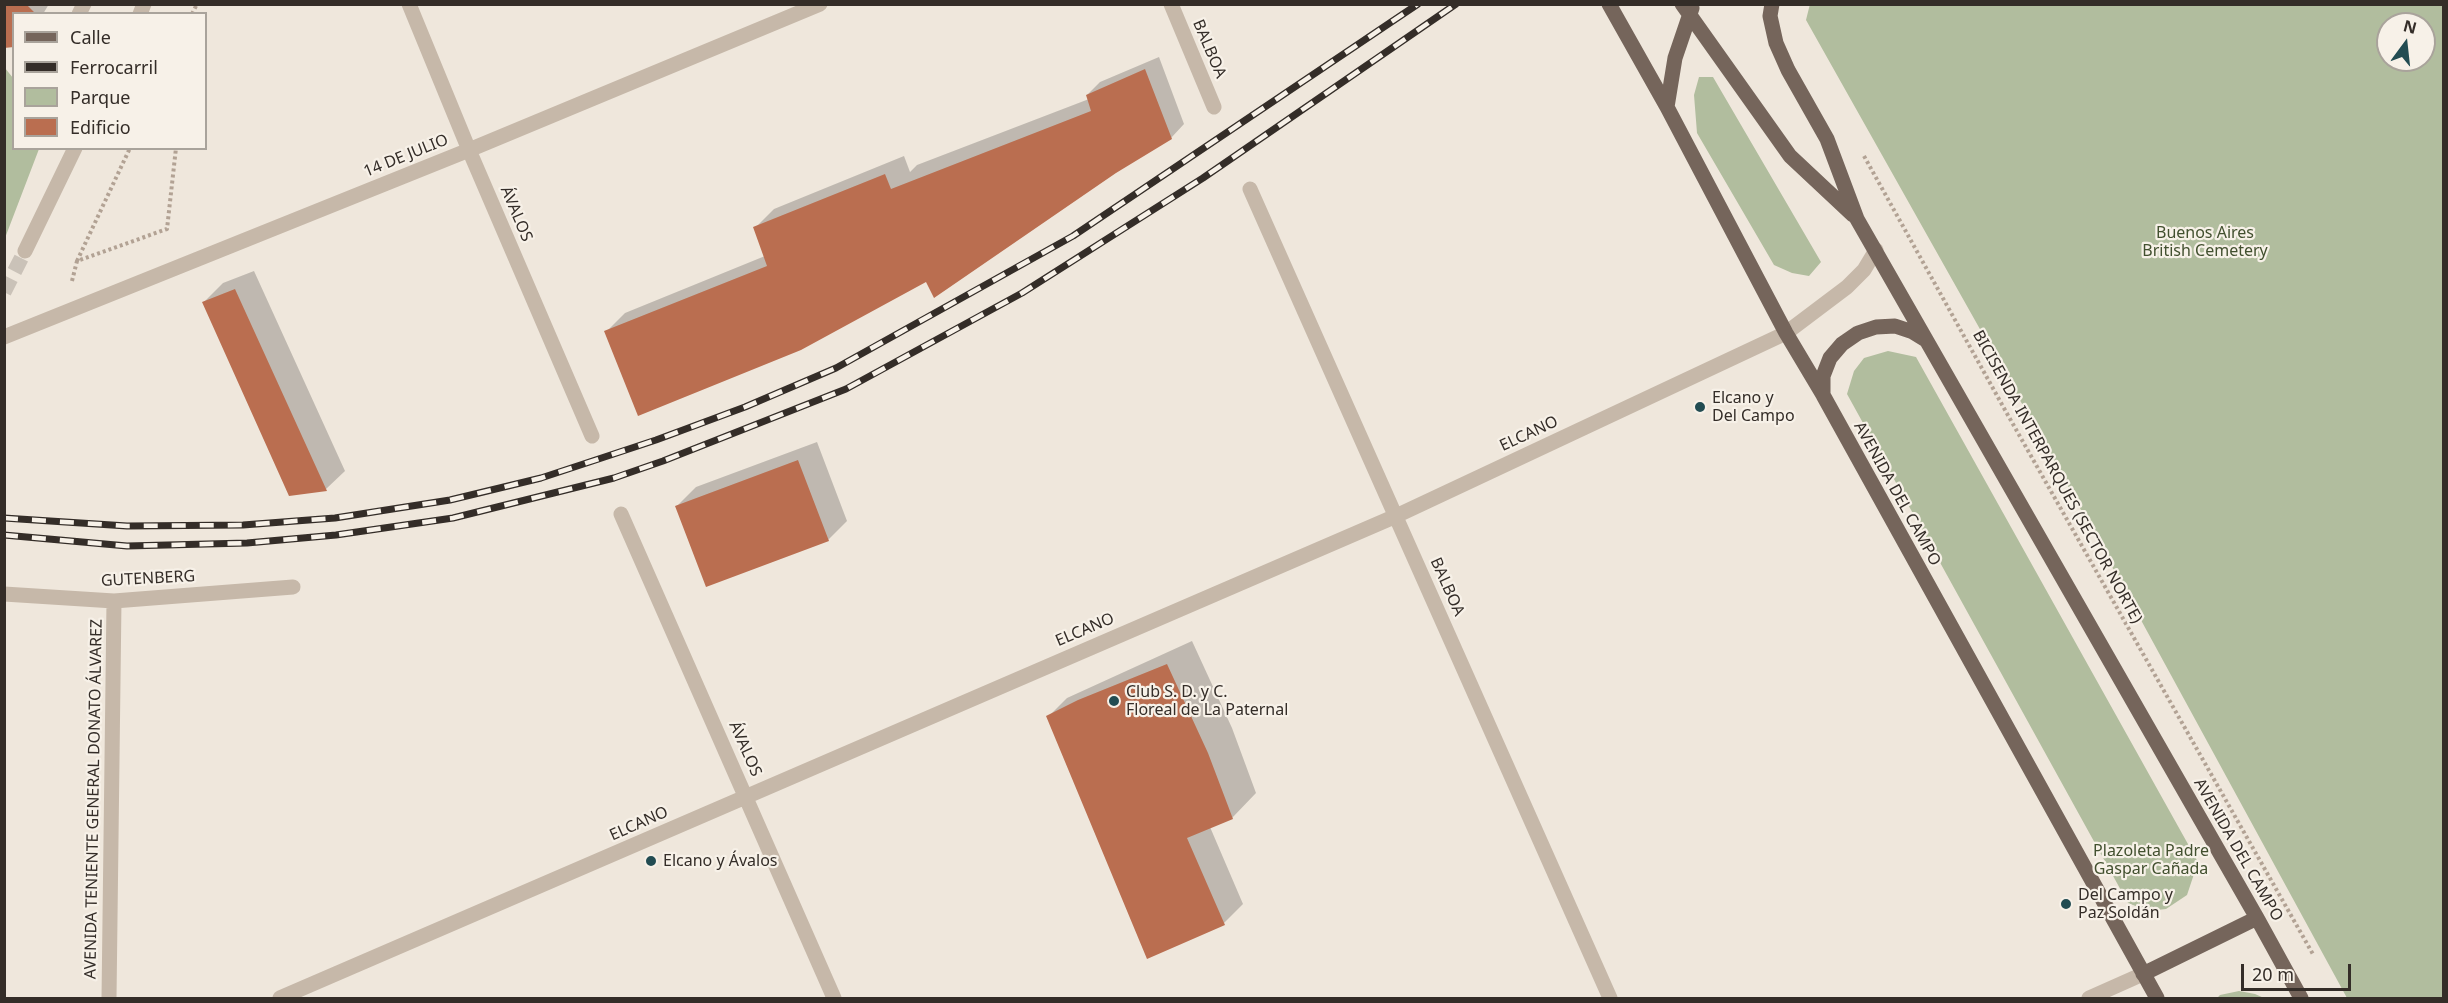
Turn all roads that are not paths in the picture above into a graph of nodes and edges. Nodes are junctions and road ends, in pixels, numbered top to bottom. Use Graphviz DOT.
graph roads {
  1 [pos="409,4"];
  2 [pos="1171,4"];
  3 [pos="1609,4"];
  4 [pos="1772,4"];
  5 [pos="815,5"];
  6 [pos="1688,8"];
  7 [pos="1214,107"];
  8 [pos="1667,107"];
  9 [pos="74,150"];
  10 [pos="469,150"];
  11 [pos="1250,189"];
  12 [pos="1857,219"];
  13 [pos="1876,250"];
  14 [pos="25,252"];
  15 [pos="1786,333"];
  16 [pos="4,337"];
  17 [pos="1929,342"];
  18 [pos="1823,395"];
  19 [pos="592,436"];
  20 [pos="621,514"];
  21 [pos="1396,516"];
  22 [pos="293,586"];
  23 [pos="4,594"];
  24 [pos="114,601"];
  25 [pos="746,796"];
  26 [pos="2257,918"];
  27 [pos="2143,974"];
  28 [pos="109,999"];
  29 [pos="280,999"];
  30 [pos="834,999"];
  31 [pos="1610,999"];
  32 [pos="2089,999"];
  33 [pos="2157,999"];
  34 [pos="2301,999"];
  1 -- 10 [label="street, ÁVALOS"];
  2 -- 7 [label="street, BALBOA"];
  3 -- 8 [label="main road, AVENIDA DEL CAMPO"];
  4 -- 12 [label="main road, AVENIDA DEL CAMPO"];
  5 -- 10 [label="street, 14 DE JULIO"];
  6 -- 8 [label="main road"];
  6 -- 12 [label="main road, AVENIDA DEL CAMPO"];
  8 -- 15 [label="main road, AVENIDA DEL CAMPO"];
  9 -- 14 [label="street"];
  10 -- 16 [label="street, 14 DE JULIO"];
  10 -- 19 [label="street, ÁVALOS"];
  11 -- 21 [label="street, BALBOA"];
  12 -- 13 [label="main road, AVENIDA DEL CAMPO"];
  13 -- 15 [label="street, ELCANO"];
  13 -- 17 [label="main road, AVENIDA DEL CAMPO"];
  15 -- 18 [label="main road, AVENIDA DEL CAMPO"];
  15 -- 21 [label="street, ELCANO"];
  17 -- 18 [label="main road"];
  17 -- 26 [label="main road, AVENIDA DEL CAMPO"];
  18 -- 27 [label="main road, AVENIDA DEL CAMPO"];
  20 -- 25 [label="street, ÁVALOS"];
  21 -- 25 [label="street, ELCANO"];
  21 -- 31 [label="street, BALBOA"];
  22 -- 24 [label="street, GUTENBERG"];
  23 -- 24 [label="street, GUTENBERG"];
  24 -- 28 [label="street, AVENIDA TENIENTE GENERAL DONATO ÁLVAREZ"];
  25 -- 29 [label="street, ELCANO"];
  25 -- 30 [label="street, ÁVALOS"];
  26 -- 27 [label="main road"];
  26 -- 34 [label="main road, AVENIDA DEL CAMPO"];
  27 -- 32 [label="street"];
  27 -- 33 [label="main road, AVENIDA DEL CAMPO"];
}
